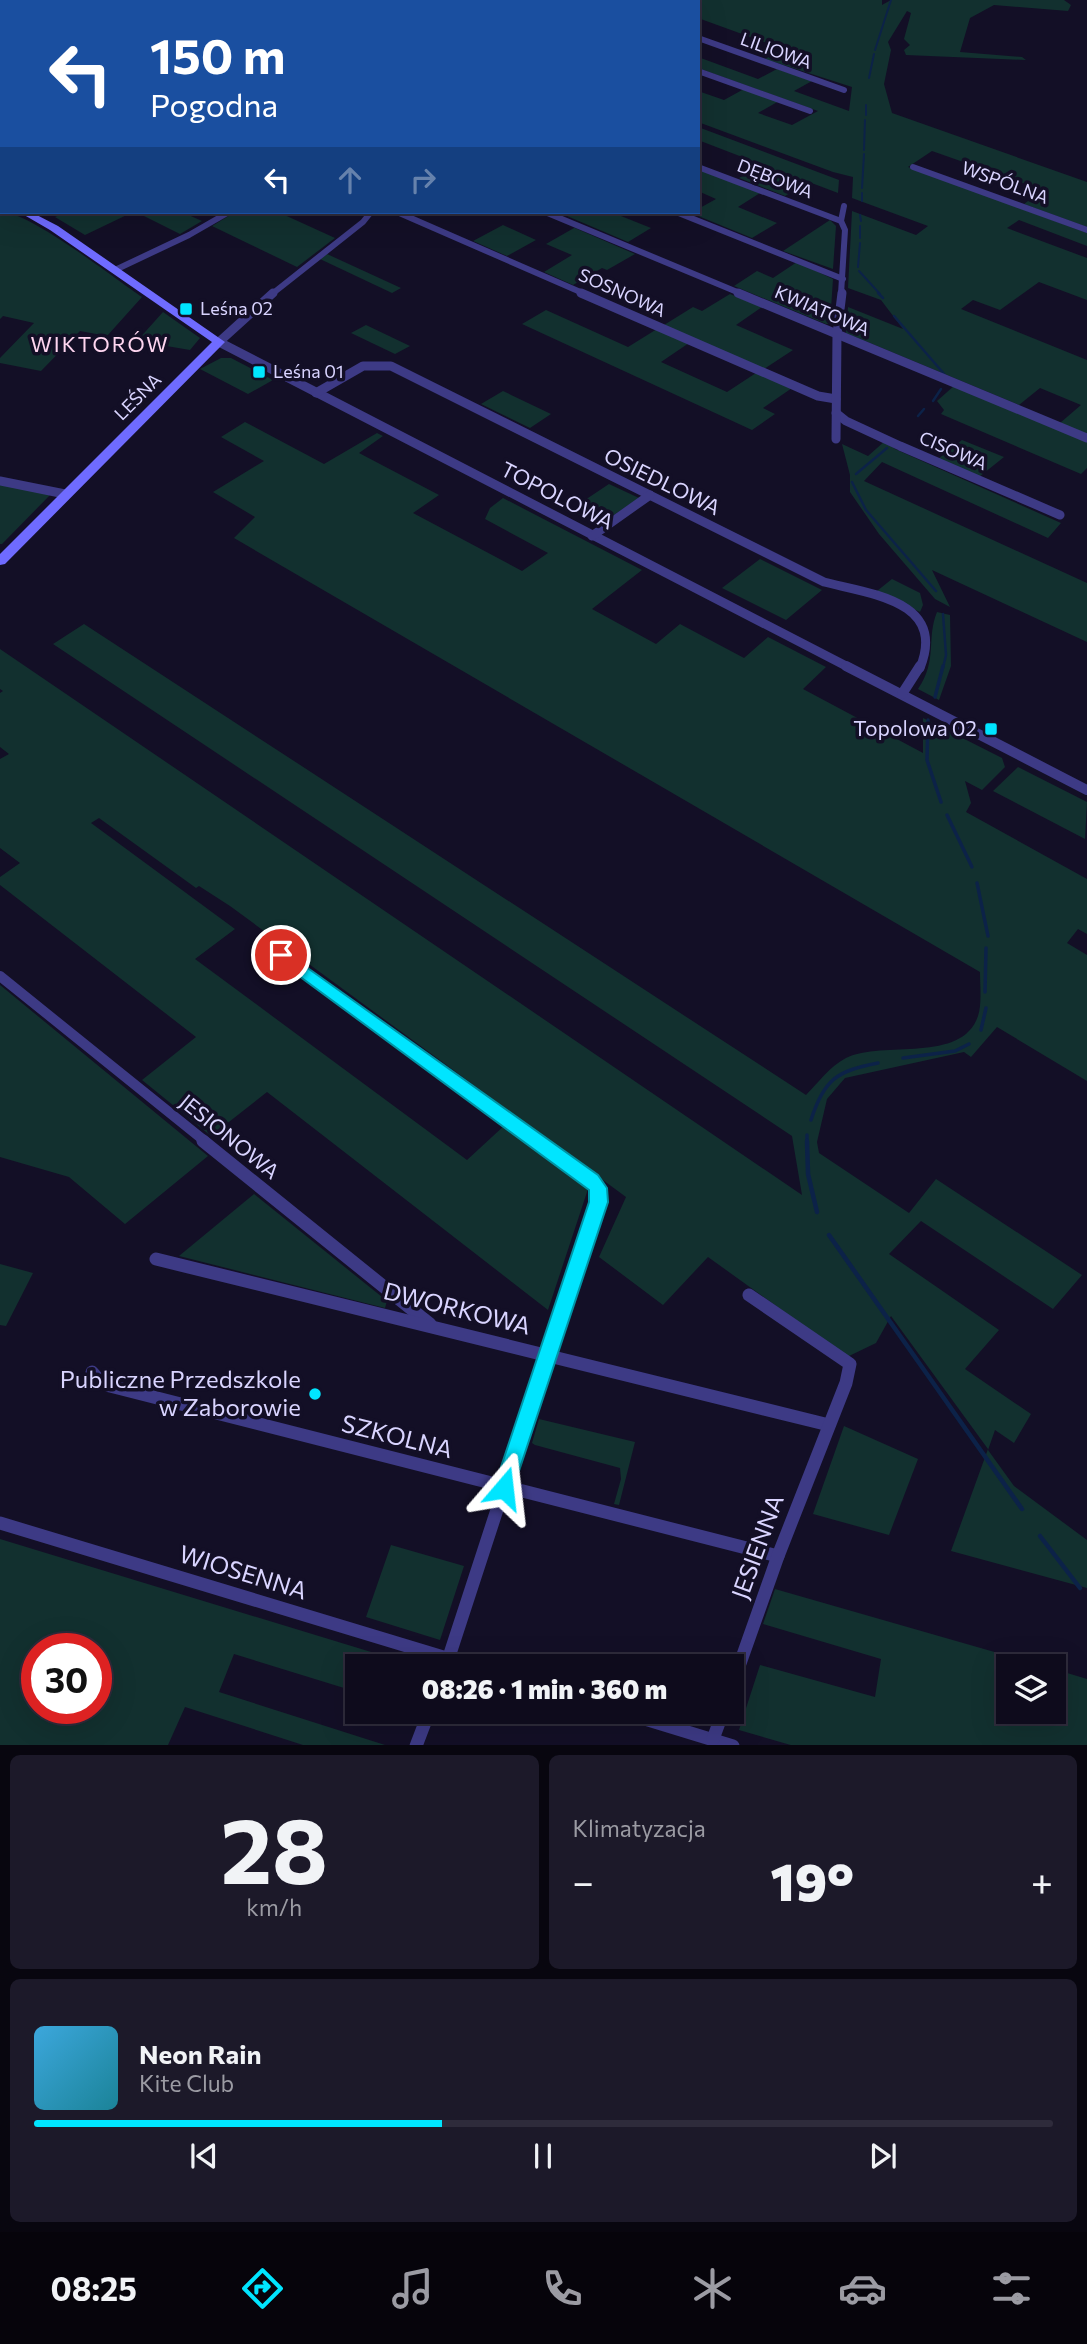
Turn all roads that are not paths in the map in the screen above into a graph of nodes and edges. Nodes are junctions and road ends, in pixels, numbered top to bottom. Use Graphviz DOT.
graph roads {
  1 [pos="700,39"];
  2 [pos="700,72"];
  3 [pos="844,90"];
  4 [pos="810,111"];
  5 [pos="913,167"];
  6 [pos="700,168"];
  7 [pos="844,206"];
  8 [pos="28,214"];
  9 [pos="226,214"];
  10 [pos="370,214"];
  11 [pos="402,214"];
  12 [pos="550,214"];
  13 [pos="682,214"];
  14 [pos="841,221"];
  15 [pos="1087,230"];
  16 [pos="115,270"];
  17 [pos="843,279"];
  18 [pos="836,334"];
  19 [pos="219,342"];
  20 [pos="316,393"];
  21 [pos="835,399"];
  22 [pos="836,413"];
  23 [pos="1087,438"];
  24 [pos="836,439"];
  25 [pos="0,481"];
  26 [pos="65,494"];
  27 [pos="650,495"];
  28 [pos="1060,515"];
  29 [pos="592,536"];
  30 [pos="0,561"];
  31 [pos="902,694"];
  32 [pos="1087,790"];
  33 [pos="281,955"];
  34 [pos="0,976"];
  35 [pos="156,1259"];
  36 [pos="749,1295"];
  37 [pos="434,1327"];
  38 [pos="547,1355"];
  39 [pos="92,1372"];
  40 [pos="829,1425"];
  41 [pos="504,1488"];
  42 [pos="0,1523"];
  43 [pos="778,1556"];
  44 [pos="422,1654"];
  45 [pos="451,1654"];
  46 [pos="743,1654"];
  47 [pos="424,1724"];
  48 [pos="662,1724"];
  49 [pos="719,1724"];
  50 [pos="713,1739"];
  51 [pos="416,1745"];
  52 [pos="733,1745"];
  1 -- 3 [label="street, LILIOWA"];
  2 -- 4 [label="street"];
  5 -- 15 [label="street, WSPÓLNA"];
  6 -- 14 [label="street, DĘBOWA"];
  7 -- 14 [label="street"];
  8 -- 16 [label="street, TOPOLOWA"];
  9 -- 16 [label="street"];
  10 -- 19 [label="street, LEŚNA"];
  11 -- 21 [label="street, SOSNOWA"];
  12 -- 18 [label="street, KWIATOWA"];
  13 -- 17 [label="street"];
  14 -- 17 [label="street"];
  16 -- 19 [label="street, TOPOLOWA"];
  17 -- 18 [label="street"];
  18 -- 21 [label="street"];
  18 -- 23 [label="street, KWIATOWA"];
  19 -- 20 [label="street, TOPOLOWA"];
  19 -- 26 [label="street, LEŚNA"];
  20 -- 27 [label="street, OSIEDLOWA"];
  20 -- 29 [label="street, TOPOLOWA"];
  21 -- 22 [label="street"];
  22 -- 24 [label="street"];
  22 -- 28 [label="street, CISOWA"];
  25 -- 26 [label="street"];
  26 -- 30 [label="street, LEŚNA"];
  27 -- 29 [label="street"];
  27 -- 31 [label="street, OSIEDLOWA"];
  29 -- 31 [label="street, TOPOLOWA"];
  31 -- 32 [label="street, TOPOLOWA"];
  33 -- 38 [label="street"];
  34 -- 37 [label="street, JESIONOWA"];
  35 -- 37 [label="street, DWORKOWA"];
  36 -- 40 [label="street, JESIENNA"];
  37 -- 38 [label="street, DWORKOWA"];
  38 -- 40 [label="street, DWORKOWA"];
  38 -- 41 [label="street"];
  39 -- 41 [label="street, SZKOLNA"];
  40 -- 43 [label="street, JESIENNA"];
  41 -- 43 [label="street, SZKOLNA"];
  41 -- 45 [label="street"];
  42 -- 44 [label="street, WIOSENNA"];
  43 -- 46 [label="street, JESIENNA"];
  47 -- 51 [label="street"];
  48 -- 50 [label="street"];
  49 -- 50 [label="street"];
  50 -- 52 [label="street"];
}
